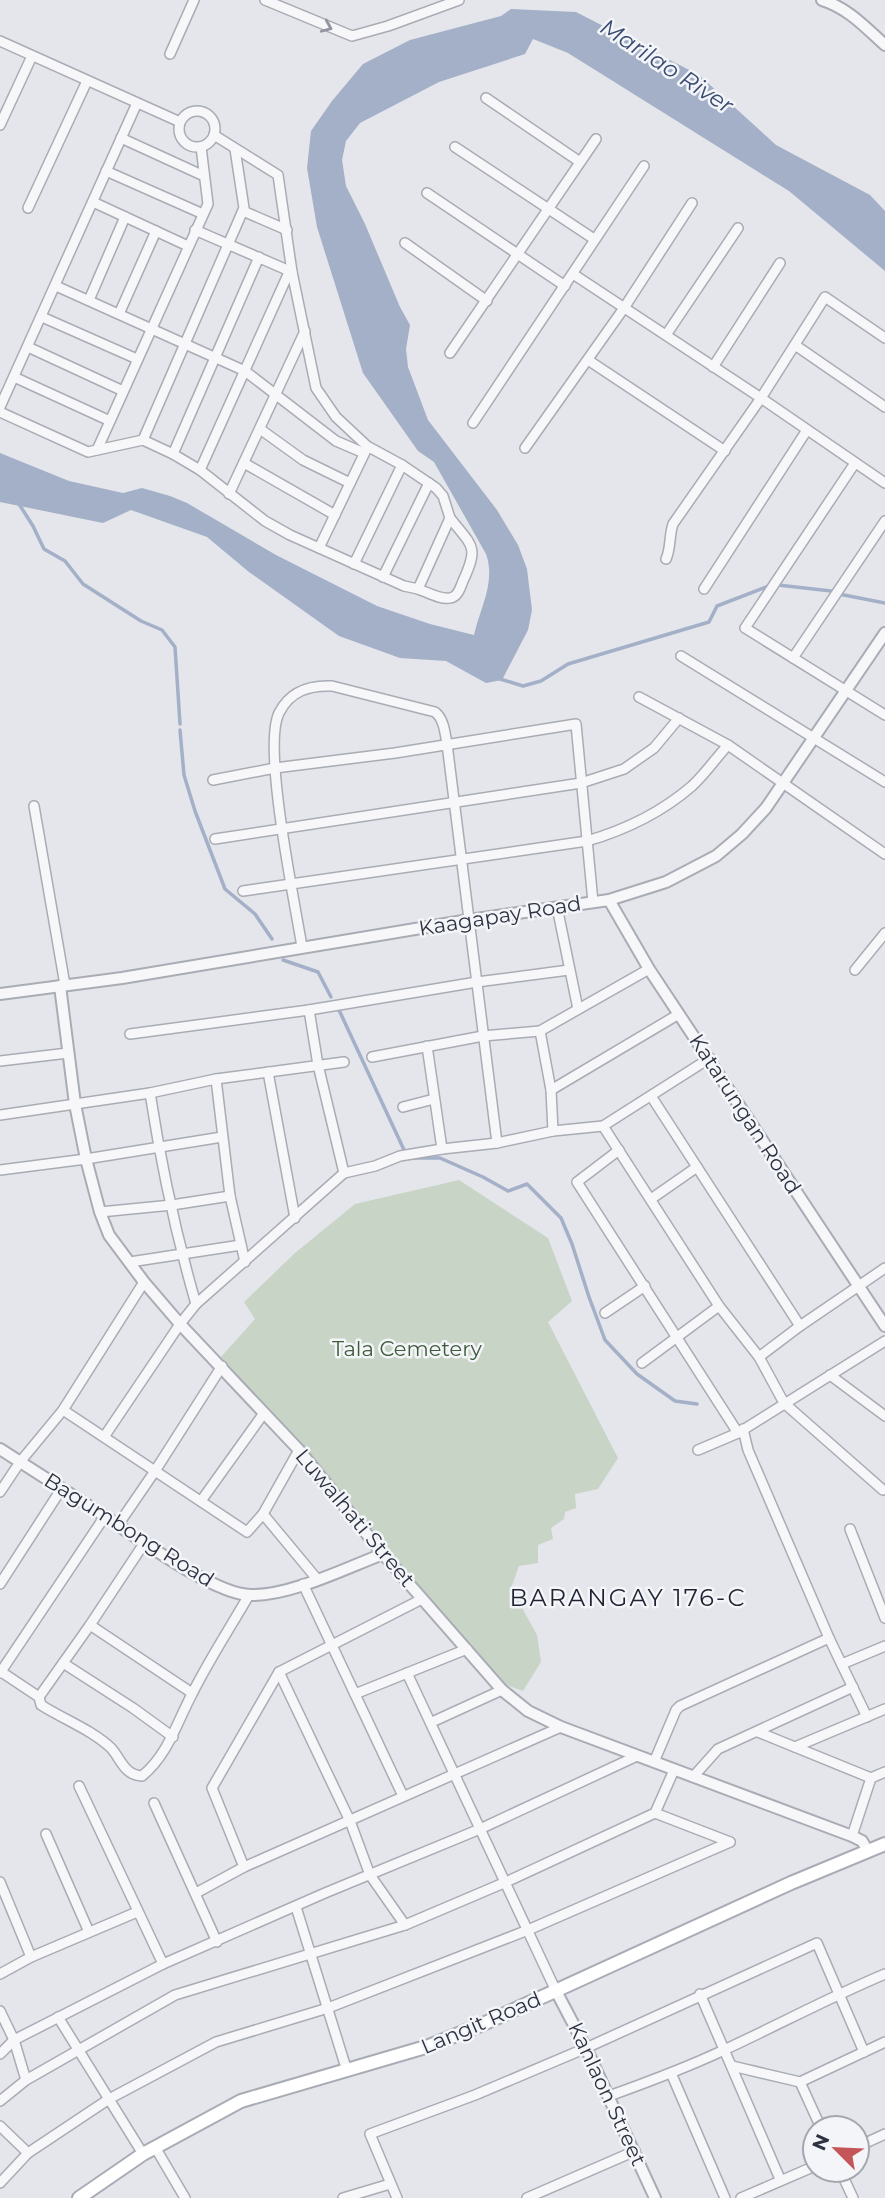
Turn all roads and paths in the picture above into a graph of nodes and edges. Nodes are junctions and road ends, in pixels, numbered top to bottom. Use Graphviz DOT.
graph roads {
  1 [pos="194,0"];
  2 [pos="265,0"];
  3 [pos="459,0"];
  4 [pos="822,0"];
  5 [pos="0,41"];
  6 [pos="885,45"];
  7 [pos="170,54"];
  8 [pos="32,56"];
  9 [pos="87,80"];
  10 [pos="486,98"];
  11 [pos="137,103"];
  12 [pos="180,122"];
  13 [pos="0,125"];
  14 [pos="214,135"];
  15 [pos="121,138"];
  16 [pos="596,139"];
  17 [pos="201,147"];
  18 [pos="455,147"];
  19 [pos="235,149"];
  20 [pos="580,162"];
  21 [pos="644,166"];
  22 [pos="106,171"];
  23 [pos="204,176"];
  24 [pos="427,193"];
  25 [pos="93,202"];
  26 [pos="692,203"];
  27 [pos="28,208"];
  28 [pos="549,209"];
  29 [pos="243,211"];
  30 [pos="203,214"];
  31 [pos="125,217"];
  32 [pos="738,228"];
  33 [pos="195,230"];
  34 [pos="287,230"];
  35 [pos="156,231"];
  36 [pos="594,239"];
  37 [pos="405,243"];
  38 [pos="228,244"];
  39 [pos="188,246"];
  40 [pos="517,256"];
  41 [pos="258,257"];
  42 [pos="780,263"];
  43 [pos="291,271"];
  44 [pos="573,274"];
  45 [pos="56,286"];
  46 [pos="565,286"];
  47 [pos="89,300"];
  48 [pos="487,301"];
  49 [pos="624,308"];
  50 [pos="119,314"];
  51 [pos="42,317"];
  52 [pos="151,328"];
  53 [pos="305,331"];
  54 [pos="666,335"];
  55 [pos="885,338"];
  56 [pos="185,343"];
  57 [pos="795,345"];
  58 [pos="28,347"];
  59 [pos="450,353"];
  60 [pos="216,356"];
  61 [pos="137,359"];
  62 [pos="588,360"];
  63 [pos="713,367"];
  64 [pos="245,371"];
  65 [pos="14,377"];
  66 [pos="123,391"];
  67 [pos="275,393"];
  68 [pos="761,398"];
  69 [pos="0,407"];
  70 [pos="885,407"];
  71 [pos="0,412"];
  72 [pos="110,421"];
  73 [pos="473,423"];
  74 [pos="260,429"];
  75 [pos="807,429"];
  76 [pos="143,440"];
  77 [pos="525,448"];
  78 [pos="366,449"];
  79 [pos="97,450"];
  80 [pos="725,451"];
  81 [pos="173,454"];
  82 [pos="244,463"];
  83 [pos="855,463"];
  84 [pos="402,465"];
  85 [pos="200,470"];
  86 [pos="350,483"];
  87 [pos="429,483"];
  88 [pos="885,483"];
  89 [pos="229,494"];
  90 [pos="335,515"];
  91 [pos="450,518"];
  92 [pos="885,521"];
  93 [pos="319,548"];
  94 [pos="666,558"];
  95 [pos="354,564"];
  96 [pos="383,577"];
  97 [pos="418,589"];
  98 [pos="704,589"];
  99 [pos="885,633"];
  100 [pos="681,656"];
  101 [pos="793,658"];
  102 [pos="846,692"];
  103 [pos="639,697"];
  104 [pos="885,715"];
  105 [pos="679,718"];
  106 [pos="815,737"];
  107 [pos="447,744"];
  108 [pos="728,745"];
  109 [pos="275,768"];
  110 [pos="213,780"];
  111 [pos="885,782"];
  112 [pos="581,783"];
  113 [pos="785,783"];
  114 [pos="454,802"];
  115 [pos="34,806"];
  116 [pos="283,828"];
  117 [pos="215,839"];
  118 [pos="587,841"];
  119 [pos="885,854"];
  120 [pos="461,858"];
  121 [pos="292,883"];
  122 [pos="243,891"];
  123 [pos="609,900"];
  124 [pos="593,902"];
  125 [pos="557,907"];
  126 [pos="469,920"];
  127 [pos="885,933"];
  128 [pos="302,947"];
  129 [pos="649,969"];
  130 [pos="569,970"];
  131 [pos="855,970"];
  132 [pos="477,982"];
  133 [pos="62,985"];
  134 [pos="0,994"];
  135 [pos="578,1009"];
  136 [pos="309,1010"];
  137 [pos="679,1014"];
  138 [pos="540,1031"];
  139 [pos="130,1034"];
  140 [pos="483,1036"];
  141 [pos="426,1046"];
  142 [pos="68,1053"];
  143 [pos="372,1058"];
  144 [pos="710,1058"];
  145 [pos="0,1061"];
  146 [pos="344,1062"];
  147 [pos="318,1065"];
  148 [pos="268,1072"];
  149 [pos="216,1079"];
  150 [pos="551,1090"];
  151 [pos="150,1093"];
  152 [pos="651,1096"];
  153 [pos="434,1099"];
  154 [pos="75,1104"];
  155 [pos="403,1107"];
  156 [pos="0,1115"];
  157 [pos="603,1126"];
  158 [pos="552,1131"];
  159 [pos="222,1137"];
  160 [pos="497,1143"];
  161 [pos="158,1147"];
  162 [pos="442,1149"];
  163 [pos="619,1150"];
  164 [pos="86,1159"];
  165 [pos="697,1167"];
  166 [pos="0,1170"];
  167 [pos="344,1173"];
  168 [pos="230,1196"];
  169 [pos="651,1199"];
  170 [pos="172,1205"];
  171 [pos="100,1212"];
  172 [pos="295,1218"];
  173 [pos="241,1245"];
  174 [pos="182,1253"];
  175 [pos="130,1262"];
  176 [pos="245,1262"];
  177 [pos="885,1268"];
  178 [pos="144,1282"];
  179 [pos="645,1286"];
  180 [pos="858,1287"];
  181 [pos="196,1304"];
  182 [pos="719,1306"];
  183 [pos="605,1313"];
  184 [pos="180,1324"];
  185 [pos="800,1326"];
  186 [pos="885,1326"];
  187 [pos="678,1336"];
  188 [pos="885,1341"];
  189 [pos="760,1357"];
  190 [pos="642,1363"];
  191 [pos="222,1366"];
  192 [pos="830,1375"];
  193 [pos="785,1403"];
  194 [pos="62,1410"];
  195 [pos="264,1412"];
  196 [pos="885,1416"];
  197 [pos="740,1431"];
  198 [pos="104,1437"];
  199 [pos="0,1448"];
  200 [pos="299,1450"];
  201 [pos="698,1450"];
  202 [pos="20,1462"];
  203 [pos="155,1471"];
  204 [pos="62,1488"];
  205 [pos="883,1490"];
  206 [pos="0,1492"];
  207 [pos="201,1501"];
  208 [pos="263,1514"];
  209 [pos="105,1516"];
  210 [pos="118,1525"];
  211 [pos="850,1529"];
  212 [pos="145,1542"];
  213 [pos="383,1554"];
  214 [pos="317,1579"];
  215 [pos="0,1584"];
  216 [pos="303,1584"];
  217 [pos="248,1595"];
  218 [pos="422,1599"];
  219 [pos="885,1618"];
  220 [pos="90,1625"];
  221 [pos="829,1638"];
  222 [pos="332,1644"];
  223 [pos="885,1646"];
  224 [pos="467,1649"];
  225 [pos="63,1663"];
  226 [pos="842,1664"];
  227 [pos="0,1672"];
  228 [pos="279,1672"];
  229 [pos="407,1673"];
  230 [pos="853,1687"];
  231 [pos="502,1690"];
  232 [pos="192,1693"];
  233 [pos="355,1693"];
  234 [pos="38,1697"];
  235 [pos="885,1709"];
  236 [pos="867,1717"];
  237 [pos="432,1722"];
  238 [pos="561,1727"];
  239 [pos="758,1732"];
  240 [pos="173,1737"];
  241 [pos="795,1747"];
  242 [pos="637,1756"];
  243 [pos="654,1762"];
  244 [pos="674,1770"];
  245 [pos="885,1772"];
  246 [pos="455,1773"];
  247 [pos="693,1777"];
  248 [pos="871,1778"];
  249 [pos="79,1786"];
  250 [pos="403,1796"];
  251 [pos="154,1803"];
  252 [pos="655,1813"];
  253 [pos="350,1821"];
  254 [pos="480,1829"];
  255 [pos="46,1834"];
  256 [pos="852,1836"];
  257 [pos="885,1844"];
  258 [pos="868,1850"];
  259 [pos="244,1867"];
  260 [pos="370,1875"];
  261 [pos="0,1882"];
  262 [pos="506,1882"];
  263 [pos="196,1893"];
  264 [pos="296,1907"];
  265 [pos="137,1912"];
  266 [pos="405,1925"];
  267 [pos="528,1930"];
  268 [pos="89,1933"];
  269 [pos="217,1941"];
  270 [pos="310,1955"];
  271 [pos="31,1957"];
  272 [pos="163,1964"];
  273 [pos="0,1974"];
  274 [pos="885,1974"];
  275 [pos="556,1991"];
  276 [pos="840,1993"];
  277 [pos="700,1994"];
  278 [pos="328,2008"];
  279 [pos="0,2011"];
  280 [pos="58,2017"];
  281 [pos="14,2040"];
  282 [pos="885,2042"];
  283 [pos="586,2048"];
  284 [pos="79,2049"];
  285 [pos="724,2050"];
  286 [pos="864,2052"];
  287 [pos="0,2054"];
  288 [pos="732,2066"];
  289 [pos="346,2071"];
  290 [pos="671,2073"];
  291 [pos="26,2080"];
  292 [pos="800,2082"];
  293 [pos="609,2096"];
  294 [pos="109,2099"];
  295 [pos="0,2101"];
  296 [pos="815,2114"];
  297 [pos="0,2126"];
  298 [pos="149,2151"];
  299 [pos="635,2151"];
  300 [pos="28,2153"];
  301 [pos="801,2171"];
  302 [pos="780,2179"];
  303 [pos="0,2183"];
  304 [pos="390,2184"];
  305 [pos="79,2198"];
  306 [pos="185,2198"];
  307 [pos="344,2198"];
  308 [pos="397,2198"];
  309 [pos="527,2198"];
  310 [pos="655,2198"];
  311 [pos="725,2198"];
  312 [pos="741,2198"];
  1 -- 7 [label="street"];
  2 -- 3 [label="street, one-way"];
  4 -- 6 [label="street"];
  5 -- 8 [label="street"];
  8 -- 9 [label="street"];
  8 -- 13 [label="street"];
  9 -- 11 [label="street"];
  9 -- 27 [label="street"];
  10 -- 20 [label="street"];
  11 -- 12 [label="street"];
  11 -- 15 [label="street"];
  12 -- 14 [label="street"];
  12 -- 17 [label="street"];
  14 -- 17 [label="street"];
  14 -- 19 [label="street"];
  15 -- 22 [label="street"];
  15 -- 23 [label="street"];
  16 -- 20 [label="street"];
  17 -- 23 [label="street"];
  18 -- 28 [label="street"];
  19 -- 29 [label="street"];
  19 -- 34 [label="street"];
  20 -- 28 [label="street"];
  21 -- 36 [label="street"];
  22 -- 25 [label="street"];
  22 -- 30 [label="street"];
  23 -- 30 [label="street"];
  24 -- 40 [label="street"];
  25 -- 31 [label="street"];
  25 -- 45 [label="street"];
  26 -- 49 [label="street"];
  28 -- 36 [label="street"];
  28 -- 40 [label="street"];
  29 -- 34 [label="street"];
  29 -- 38 [label="street"];
  30 -- 33 [label="street"];
  31 -- 35 [label="street"];
  31 -- 47 [label="street"];
  32 -- 54 [label="street"];
  33 -- 38 [label="street"];
  33 -- 39 [label="street"];
  34 -- 43 [label="street"];
  35 -- 39 [label="street"];
  35 -- 50 [label="street"];
  36 -- 44 [label="street"];
  37 -- 48 [label="street"];
  38 -- 41 [label="street"];
  38 -- 56 [label="street"];
  39 -- 52 [label="street"];
  40 -- 46 [label="street"];
  40 -- 48 [label="street"];
  41 -- 43 [label="street"];
  41 -- 60 [label="street"];
  42 -- 63 [label="street"];
  43 -- 53 [label="street"];
  43 -- 64 [label="street"];
  44 -- 46 [label="street"];
  44 -- 49 [label="street"];
  45 -- 47 [label="street"];
  45 -- 51 [label="street"];
  46 -- 73 [label="street"];
  47 -- 50 [label="street"];
  48 -- 59 [label="street"];
  49 -- 54 [label="street"];
  49 -- 62 [label="street"];
  50 -- 52 [label="street"];
  51 -- 58 [label="street"];
  51 -- 61 [label="street"];
  52 -- 56 [label="street"];
  52 -- 61 [label="street"];
  53 -- 67 [label="street"];
  53 -- 78 [label="street"];
  54 -- 63 [label="street"];
  55 -- 57 [label="street"];
  56 -- 60 [label="street"];
  56 -- 76 [label="street"];
  57 -- 68 [label="street"];
  57 -- 70 [label="street"];
  58 -- 65 [label="street"];
  58 -- 66 [label="street"];
  60 -- 64 [label="street"];
  60 -- 81 [label="street"];
  61 -- 66 [label="street"];
  62 -- 77 [label="street"];
  62 -- 80 [label="street"];
  63 -- 68 [label="street"];
  64 -- 67 [label="street"];
  64 -- 85 [label="street"];
  65 -- 69 [label="street"];
  65 -- 72 [label="street"];
  66 -- 72 [label="street"];
  67 -- 74 [label="street"];
  67 -- 78 [label="street"];
  68 -- 75 [label="street"];
  68 -- 80 [label="street"];
  71 -- 79 [label="street"];
  72 -- 79 [label="street"];
  74 -- 82 [label="street"];
  74 -- 86 [label="street"];
  75 -- 83 [label="street"];
  75 -- 98 [label="street"];
  76 -- 79 [label="street"];
  76 -- 81 [label="street"];
  78 -- 84 [label="street"];
  78 -- 86 [label="street"];
  80 -- 94 [label="street"];
  81 -- 85 [label="street"];
  82 -- 89 [label="street"];
  82 -- 90 [label="street"];
  83 -- 88 [label="street"];
  83 -- 101 [label="street"];
  84 -- 87 [label="street"];
  84 -- 95 [label="street"];
  85 -- 89 [label="street"];
  86 -- 90 [label="street"];
  87 -- 91 [label="street"];
  87 -- 96 [label="street"];
  89 -- 93 [label="street"];
  90 -- 93 [label="street"];
  91 -- 97 [label="street"];
  91 -- 97 [label="street"];
  92 -- 101 [label="street"];
  93 -- 95 [label="street"];
  95 -- 96 [label="street"];
  96 -- 97 [label="street"];
  99 -- 102 [label="street, Kaagapay Road"];
  100 -- 106 [label="street"];
  101 -- 102 [label="street"];
  102 -- 104 [label="street"];
  102 -- 106 [label="street, Kaagapay Road"];
  103 -- 105 [label="street"];
  105 -- 108 [label="street"];
  105 -- 112 [label="street"];
  106 -- 111 [label="street"];
  106 -- 113 [label="street, Kaagapay Road"];
  107 -- 109 [label="street"];
  107 -- 109 [label="street"];
  107 -- 112 [label="street"];
  107 -- 114 [label="street"];
  108 -- 113 [label="street"];
  108 -- 118 [label="street"];
  109 -- 110 [label="street"];
  109 -- 116 [label="street"];
  112 -- 114 [label="street"];
  112 -- 118 [label="street"];
  113 -- 119 [label="street"];
  113 -- 123 [label="street, Kaagapay Road"];
  114 -- 116 [label="street"];
  114 -- 120 [label="street"];
  115 -- 133 [label="street"];
  116 -- 117 [label="street"];
  116 -- 121 [label="street"];
  118 -- 120 [label="street"];
  118 -- 124 [label="street"];
  120 -- 121 [label="street"];
  120 -- 126 [label="street"];
  121 -- 122 [label="street"];
  121 -- 128 [label="street"];
  123 -- 124 [label="street, Kaagapay Road"];
  123 -- 129 [label="street, Katarungan Road"];
  124 -- 125 [label="street, Kaagapay Road"];
  125 -- 126 [label="street, Kaagapay Road"];
  125 -- 130 [label="street"];
  126 -- 128 [label="street, Kaagapay Road"];
  126 -- 132 [label="street"];
  127 -- 131 [label="street"];
  128 -- 133 [label="street, Kaagapay Road"];
  129 -- 135 [label="street"];
  129 -- 137 [label="street, Katarungan Road"];
  130 -- 132 [label="street"];
  130 -- 135 [label="street"];
  132 -- 136 [label="street"];
  132 -- 140 [label="street"];
  133 -- 134 [label="street, Kaagapay Road"];
  133 -- 142 [label="street, Luwalhati Street"];
  135 -- 138 [label="street"];
  136 -- 139 [label="street"];
  136 -- 147 [label="street"];
  137 -- 144 [label="street, Katarungan Road"];
  137 -- 150 [label="street"];
  138 -- 140 [label="street"];
  138 -- 150 [label="street"];
  140 -- 141 [label="street"];
  140 -- 160 [label="street"];
  141 -- 143 [label="street"];
  141 -- 153 [label="street"];
  142 -- 145 [label="street"];
  142 -- 154 [label="street, Luwalhati Street"];
  144 -- 152 [label="street"];
  144 -- 180 [label="street, Katarungan Road"];
  146 -- 147 [label="street"];
  147 -- 148 [label="street"];
  147 -- 167 [label="street"];
  148 -- 149 [label="street"];
  148 -- 172 [label="street"];
  149 -- 151 [label="street"];
  149 -- 159 [label="street"];
  150 -- 158 [label="street"];
  151 -- 154 [label="street"];
  151 -- 161 [label="street"];
  152 -- 157 [label="street"];
  152 -- 165 [label="street"];
  153 -- 155 [label="street"];
  153 -- 162 [label="street"];
  154 -- 156 [label="street"];
  154 -- 164 [label="street, Luwalhati Street"];
  157 -- 158 [label="street"];
  157 -- 163 [label="street"];
  158 -- 160 [label="street"];
  159 -- 161 [label="street"];
  159 -- 168 [label="street"];
  160 -- 162 [label="street"];
  161 -- 164 [label="street"];
  161 -- 170 [label="street"];
  162 -- 167 [label="street"];
  163 -- 169 [label="street"];
  163 -- 179 [label="street"];
  164 -- 166 [label="street"];
  164 -- 171 [label="street, Luwalhati Street"];
  165 -- 169 [label="street"];
  165 -- 185 [label="street"];
  167 -- 172 [label="street"];
  168 -- 170 [label="street"];
  168 -- 173 [label="street"];
  169 -- 182 [label="street"];
  170 -- 171 [label="street"];
  170 -- 174 [label="street"];
  171 -- 175 [label="street, Luwalhati Street"];
  172 -- 176 [label="street"];
  173 -- 174 [label="street"];
  173 -- 176 [label="street"];
  174 -- 175 [label="street"];
  174 -- 181 [label="street"];
  175 -- 178 [label="street, Luwalhati Street"];
  176 -- 181 [label="street"];
  177 -- 180 [label="street"];
  178 -- 184 [label="street, Luwalhati Street"];
  178 -- 194 [label="street"];
  179 -- 183 [label="street"];
  179 -- 187 [label="street"];
  180 -- 185 [label="street"];
  180 -- 186 [label="street, Katarungan Road"];
  181 -- 184 [label="street"];
  182 -- 187 [label="street"];
  182 -- 189 [label="street"];
  184 -- 191 [label="street, Luwalhati Street"];
  184 -- 198 [label="street"];
  185 -- 189 [label="street"];
  187 -- 190 [label="street"];
  187 -- 197 [label="street"];
  188 -- 192 [label="street"];
  189 -- 193 [label="street"];
  191 -- 195 [label="street, Luwalhati Street"];
  191 -- 203 [label="street"];
  192 -- 193 [label="street"];
  192 -- 196 [label="street"];
  193 -- 197 [label="street"];
  193 -- 205 [label="street"];
  194 -- 198 [label="street"];
  194 -- 202 [label="street"];
  195 -- 200 [label="street, Luwalhati Street"];
  195 -- 207 [label="street"];
  197 -- 201 [label="street"];
  197 -- 221 [label="street"];
  198 -- 203 [label="street"];
  199 -- 202 [label="street, Bagumbong Road"];
  200 -- 208 [label="street"];
  200 -- 213 [label="street, Luwalhati Street"];
  202 -- 204 [label="street, Bagumbong Road"];
  202 -- 206 [label="street"];
  203 -- 207 [label="street"];
  203 -- 210 [label="street"];
  204 -- 209 [label="street, Bagumbong Road"];
  204 -- 215 [label="street"];
  207 -- 208 [label="street"];
  208 -- 214 [label="street"];
  209 -- 210 [label="street, Bagumbong Road"];
  209 -- 227 [label="street"];
  210 -- 212 [label="street, Bagumbong Road"];
  211 -- 219 [label="street"];
  212 -- 217 [label="street, Bagumbong Road"];
  212 -- 220 [label="street"];
  213 -- 214 [label="street, Bagumbong Road"];
  213 -- 218 [label="street, Luwalhati Street"];
  214 -- 216 [label="street, Bagumbong Road"];
  216 -- 217 [label="street, Bagumbong Road"];
  216 -- 222 [label="street"];
  217 -- 232 [label="street"];
  218 -- 222 [label="street"];
  218 -- 224 [label="street, Luwalhati Street"];
  220 -- 225 [label="street"];
  220 -- 232 [label="street"];
  221 -- 226 [label="street"];
  221 -- 243 [label="street"];
  222 -- 228 [label="street"];
  222 -- 233 [label="street"];
  223 -- 226 [label="street"];
  224 -- 229 [label="street"];
  224 -- 231 [label="street, Luwalhati Street"];
  225 -- 234 [label="street"];
  225 -- 240 [label="street"];
  226 -- 230 [label="street"];
  227 -- 234 [label="street"];
  228 -- 253 [label="street"];
  228 -- 259 [label="street"];
  229 -- 233 [label="street"];
  229 -- 237 [label="street"];
  230 -- 236 [label="street"];
  230 -- 239 [label="street"];
  231 -- 237 [label="street"];
  231 -- 238 [label="street, Luwalhati Street"];
  232 -- 240 [label="street"];
  233 -- 250 [label="street"];
  234 -- 240 [label="street"];
  235 -- 236 [label="street"];
  236 -- 241 [label="street"];
  237 -- 246 [label="street"];
  238 -- 242 [label="street, Luwalhati Street"];
  238 -- 246 [label="street"];
  239 -- 241 [label="street"];
  239 -- 247 [label="street"];
  241 -- 248 [label="street"];
  242 -- 243 [label="street, Luwalhati Street"];
  242 -- 254 [label="street"];
  243 -- 244 [label="street, Luwalhati Street"];
  244 -- 247 [label="street, Luwalhati Street"];
  244 -- 252 [label="street"];
  245 -- 248 [label="street"];
  246 -- 250 [label="street"];
  246 -- 254 [label="street"];
  247 -- 256 [label="street, Luwalhati Street"];
  248 -- 256 [label="street"];
  249 -- 265 [label="street"];
  250 -- 253 [label="street"];
  251 -- 263 [label="street"];
  252 -- 262 [label="street"];
  252 -- 267 [label="street"];
  253 -- 259 [label="street"];
  253 -- 260 [label="street"];
  254 -- 260 [label="street"];
  254 -- 262 [label="street"];
  255 -- 268 [label="street"];
  256 -- 258 [label="street, Luwalhati Street"];
  257 -- 258 [label="main road, Langit Road"];
  258 -- 275 [label="main road, Langit Road"];
  259 -- 263 [label="street"];
  260 -- 264 [label="street"];
  260 -- 266 [label="street"];
  261 -- 271 [label="street"];
  262 -- 266 [label="street"];
  262 -- 267 [label="street"];
  263 -- 269 [label="street"];
  264 -- 269 [label="street"];
  264 -- 270 [label="street"];
  265 -- 268 [label="street"];
  265 -- 272 [label="street"];
  266 -- 270 [label="street"];
  267 -- 275 [label="street"];
  267 -- 278 [label="street"];
  268 -- 271 [label="street"];
  269 -- 272 [label="street"];
  270 -- 278 [label="street"];
  270 -- 284 [label="street"];
  271 -- 273 [label="street"];
  272 -- 280 [label="street"];
  274 -- 276 [label="street"];
  275 -- 283 [label="street, Kanlaon Street"];
  275 -- 289 [label="main road, Langit Road"];
  276 -- 277 [label="street"];
  276 -- 285 [label="street"];
  276 -- 286 [label="street"];
  277 -- 283 [label="street"];
  277 -- 285 [label="street"];
  278 -- 289 [label="street"];
  278 -- 294 [label="street"];
  279 -- 281 [label="street"];
  280 -- 281 [label="street"];
  280 -- 284 [label="street"];
  281 -- 287 [label="street"];
  281 -- 291 [label="street"];
  282 -- 286 [label="street"];
  283 -- 293 [label="street, Kanlaon Street"];
  283 -- 304 [label="street"];
  284 -- 291 [label="street"];
  284 -- 294 [label="street"];
  285 -- 288 [label="street"];
  285 -- 290 [label="street"];
  286 -- 292 [label="street"];
  288 -- 292 [label="street"];
  288 -- 302 [label="street"];
  289 -- 298 [label="main road, Langit Road"];
  290 -- 293 [label="street"];
  290 -- 311 [label="street"];
  291 -- 295 [label="street"];
  292 -- 296 [label="street"];
  293 -- 299 [label="street, Kanlaon Street"];
  294 -- 298 [label="street"];
  294 -- 300 [label="street"];
  297 -- 300 [label="street"];
  298 -- 305 [label="main road, Langit Road"];
  298 -- 306 [label="street"];
  299 -- 309 [label="street"];
  299 -- 310 [label="street, Kanlaon Street"];
  300 -- 303 [label="street"];
  301 -- 302 [label="street"];
  302 -- 312 [label="street"];
  304 -- 307 [label="street"];
  304 -- 308 [label="street"];
}
